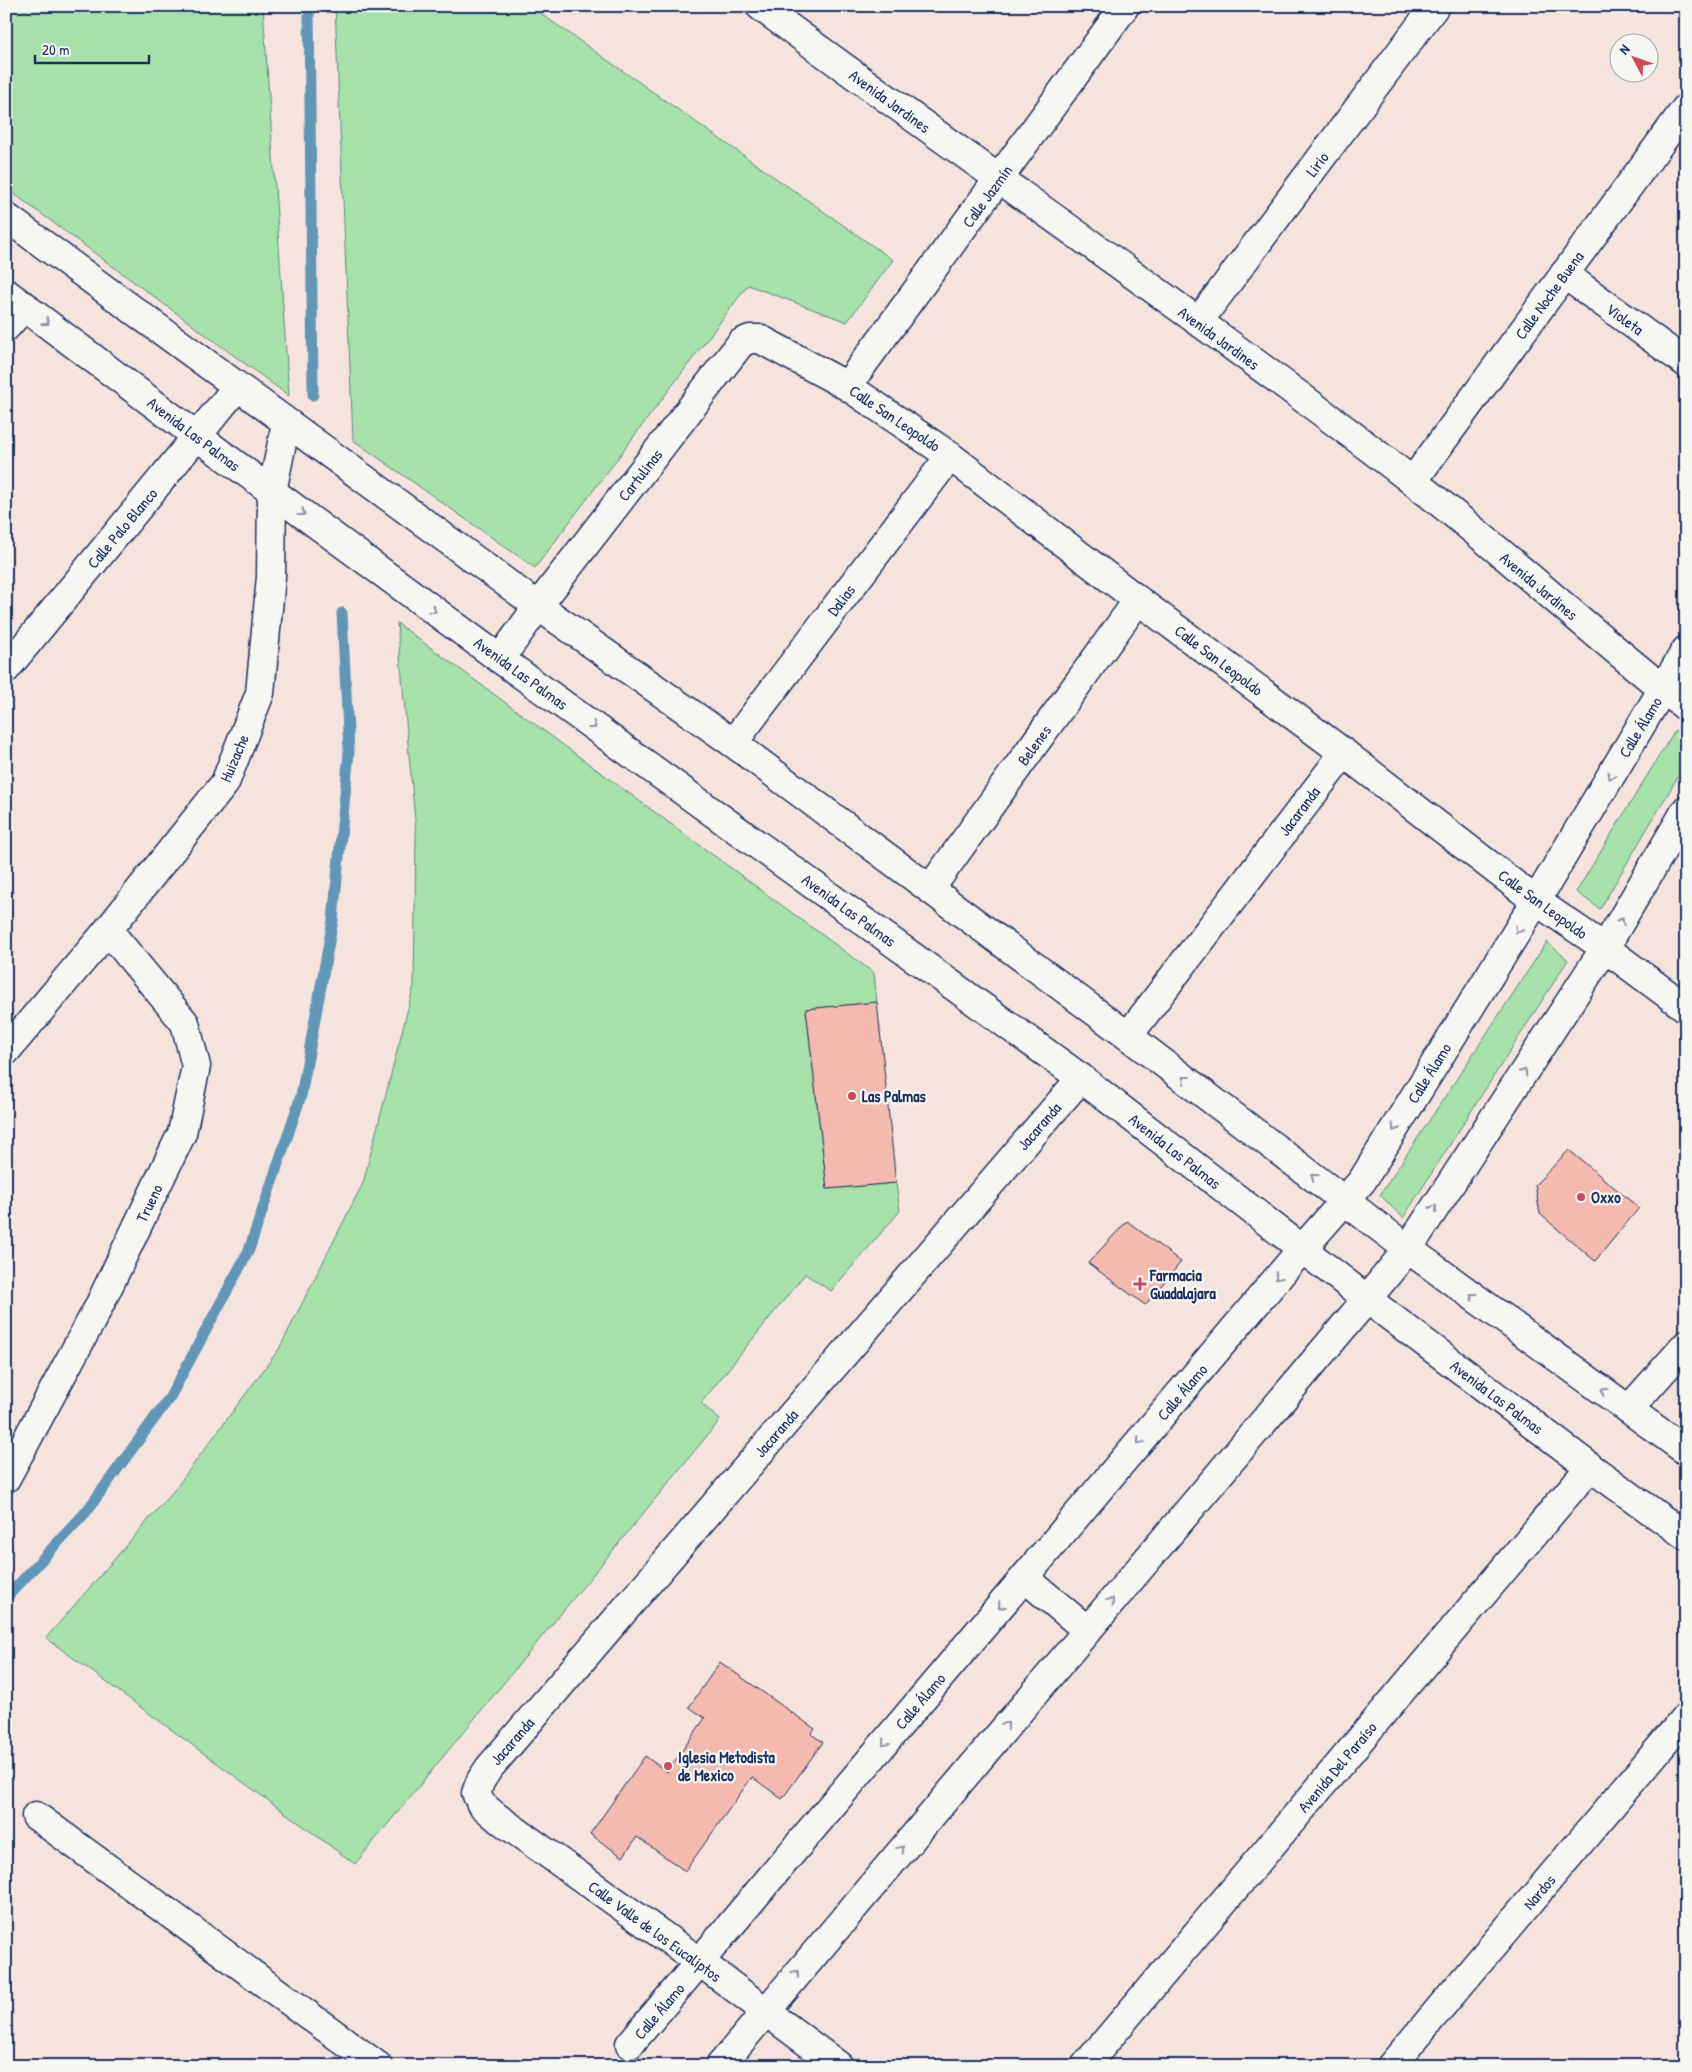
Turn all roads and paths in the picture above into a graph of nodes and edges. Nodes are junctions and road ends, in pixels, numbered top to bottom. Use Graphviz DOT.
graph roads {
  1 [pos="760,6"];
  2 [pos="1125,6"];
  3 [pos="1435,6"];
  4 [pos="790,15"];
  5 [pos="1686,108"];
  6 [pos="999,181"];
  7 [pos="6,217"];
  8 [pos="1564,274"];
  9 [pos="15,299"];
  10 [pos="1198,322"];
  11 [pos="6,327"];
  12 [pos="742,343"];
  13 [pos="1686,363"];
  14 [pos="847,386"];
  15 [pos="237,387"];
  16 [pos="286,424"];
  17 [pos="198,437"];
  18 [pos="950,456"];
  19 [pos="1413,481"];
  20 [pos="272,492"];
  21 [pos="1138,600"];
  22 [pos="538,606"];
  23 [pos="1686,650"];
  24 [pos="500,659"];
  25 [pos="6,669"];
  26 [pos="1662,689"];
  27 [pos="1686,707"];
  28 [pos="733,744"];
  29 [pos="1344,753"];
  30 [pos="1686,810"];
  31 [pos="930,889"];
  32 [pos="1536,901"];
  33 [pos="108,930"];
  34 [pos="1605,948"];
  35 [pos="1686,1008"];
  36 [pos="1128,1036"];
  37 [pos="6,1050"];
  38 [pos="1081,1078"];
  39 [pos="1344,1200"];
  40 [pos="1408,1248"];
  41 [pos="1302,1249"];
  42 [pos="1367,1299"];
  43 [pos="1686,1345"];
  44 [pos="1628,1409"];
  45 [pos="1686,1451"];
  46 [pos="1590,1468"];
  47 [pos="7,1473"];
  48 [pos="1686,1536"];
  49 [pos="1024,1578"];
  50 [pos="1087,1630"];
  51 [pos="1686,1717"];
  52 [pos="476,1793"];
  53 [pos="36,1816"];
  54 [pos="700,1962"];
  55 [pos="765,2010"];
  56 [pos="630,2044"];
  57 [pos="378,2066"];
  58 [pos="720,2066"];
  59 [pos="839,2066"];
  60 [pos="1085,2066"];
  61 [pos="1392,2066"];
  1 -- 4 [label="street, Avenida Jardines"];
  2 -- 6 [label="street, Calle Jazmín"];
  3 -- 10 [label="street, Lirio"];
  4 -- 6 [label="street, Avenida Jardines"];
  5 -- 8 [label="street, Calle Noche Buena"];
  6 -- 10 [label="street, Avenida Jardines"];
  6 -- 14 [label="street, Calle Jazmín"];
  7 -- 15 [label="street"];
  8 -- 13 [label="street, Violeta"];
  8 -- 19 [label="street, Calle Noche Buena"];
  9 -- 11 [label="street"];
  9 -- 17 [label="street, Avenida Las Palmas, one-way"];
  10 -- 19 [label="street, Avenida Jardines"];
  12 -- 14 [label="street, Calle San Leopoldo"];
  12 -- 22 [label="street, Cartulinas"];
  14 -- 18 [label="street, Calle San Leopoldo"];
  15 -- 16 [label="street"];
  15 -- 17 [label="street, Calle Palo Blanco"];
  16 -- 20 [label="street, Huizache"];
  16 -- 22 [label="street"];
  17 -- 20 [label="street, Avenida Las Palmas"];
  17 -- 25 [label="street, Calle Palo Blanco"];
  18 -- 21 [label="street, Calle San Leopoldo"];
  18 -- 28 [label="street, Dalias"];
  19 -- 26 [label="street, Avenida Jardines"];
  20 -- 24 [label="street, Avenida Las Palmas, one-way"];
  20 -- 33 [label="street, Huizache"];
  21 -- 29 [label="street, Calle San Leopoldo"];
  21 -- 31 [label="street, Belenes"];
  22 -- 24 [label="street, Cartulinas"];
  22 -- 28 [label="street"];
  23 -- 26 [label="street, Calle Álamo"];
  24 -- 38 [label="street, Avenida Las Palmas, one-way"];
  26 -- 27 [label="street, Avenida Jardines"];
  26 -- 32 [label="street, Calle Álamo, one-way"];
  28 -- 31 [label="street"];
  29 -- 32 [label="street, Calle San Leopoldo"];
  29 -- 36 [label="street, Jacaranda"];
  34 -- 30 [label="street, one-way"];
  31 -- 36 [label="street"];
  32 -- 34 [label="street, Calle San Leopoldo"];
  32 -- 39 [label="street, Calle Álamo, one-way"];
  33 -- 37 [label="street, Huizache"];
  33 -- 47 [label="street, Trueno"];
  34 -- 35 [label="street, Calle San Leopoldo"];
  40 -- 34 [label="street, one-way"];
  39 -- 36 [label="street, one-way"];
  38 -- 41 [label="street, Avenida Las Palmas"];
  38 -- 52 [label="street, Jacaranda"];
  39 -- 40 [label="street"];
  39 -- 41 [label="street, Calle Álamo"];
  40 -- 42 [label="street"];
  44 -- 40 [label="street, one-way"];
  41 -- 42 [label="street, Avenida Las Palmas"];
  41 -- 49 [label="street, Calle Álamo, one-way"];
  42 -- 46 [label="street, Avenida Las Palmas"];
  50 -- 42 [label="street, one-way"];
  43 -- 44 [label="street"];
  44 -- 45 [label="street"];
  46 -- 48 [label="street, Avenida Las Palmas"];
  46 -- 60 [label="street, Avenida Del Paraíso"];
  49 -- 50 [label="street"];
  49 -- 54 [label="street, Calle Álamo, one-way"];
  55 -- 50 [label="street, one-way"];
  51 -- 61 [label="street, Nardos"];
  52 -- 54 [label="street, Calle Valle de los Eucaliptos"];
  53 -- 57 [label="street"];
  54 -- 55 [label="street, Calle Valle de los Eucaliptos"];
  54 -- 56 [label="street, Calle Álamo"];
  55 -- 58 [label="street"];
  55 -- 59 [label="street, Calle Valle de los Eucaliptos"];
}
